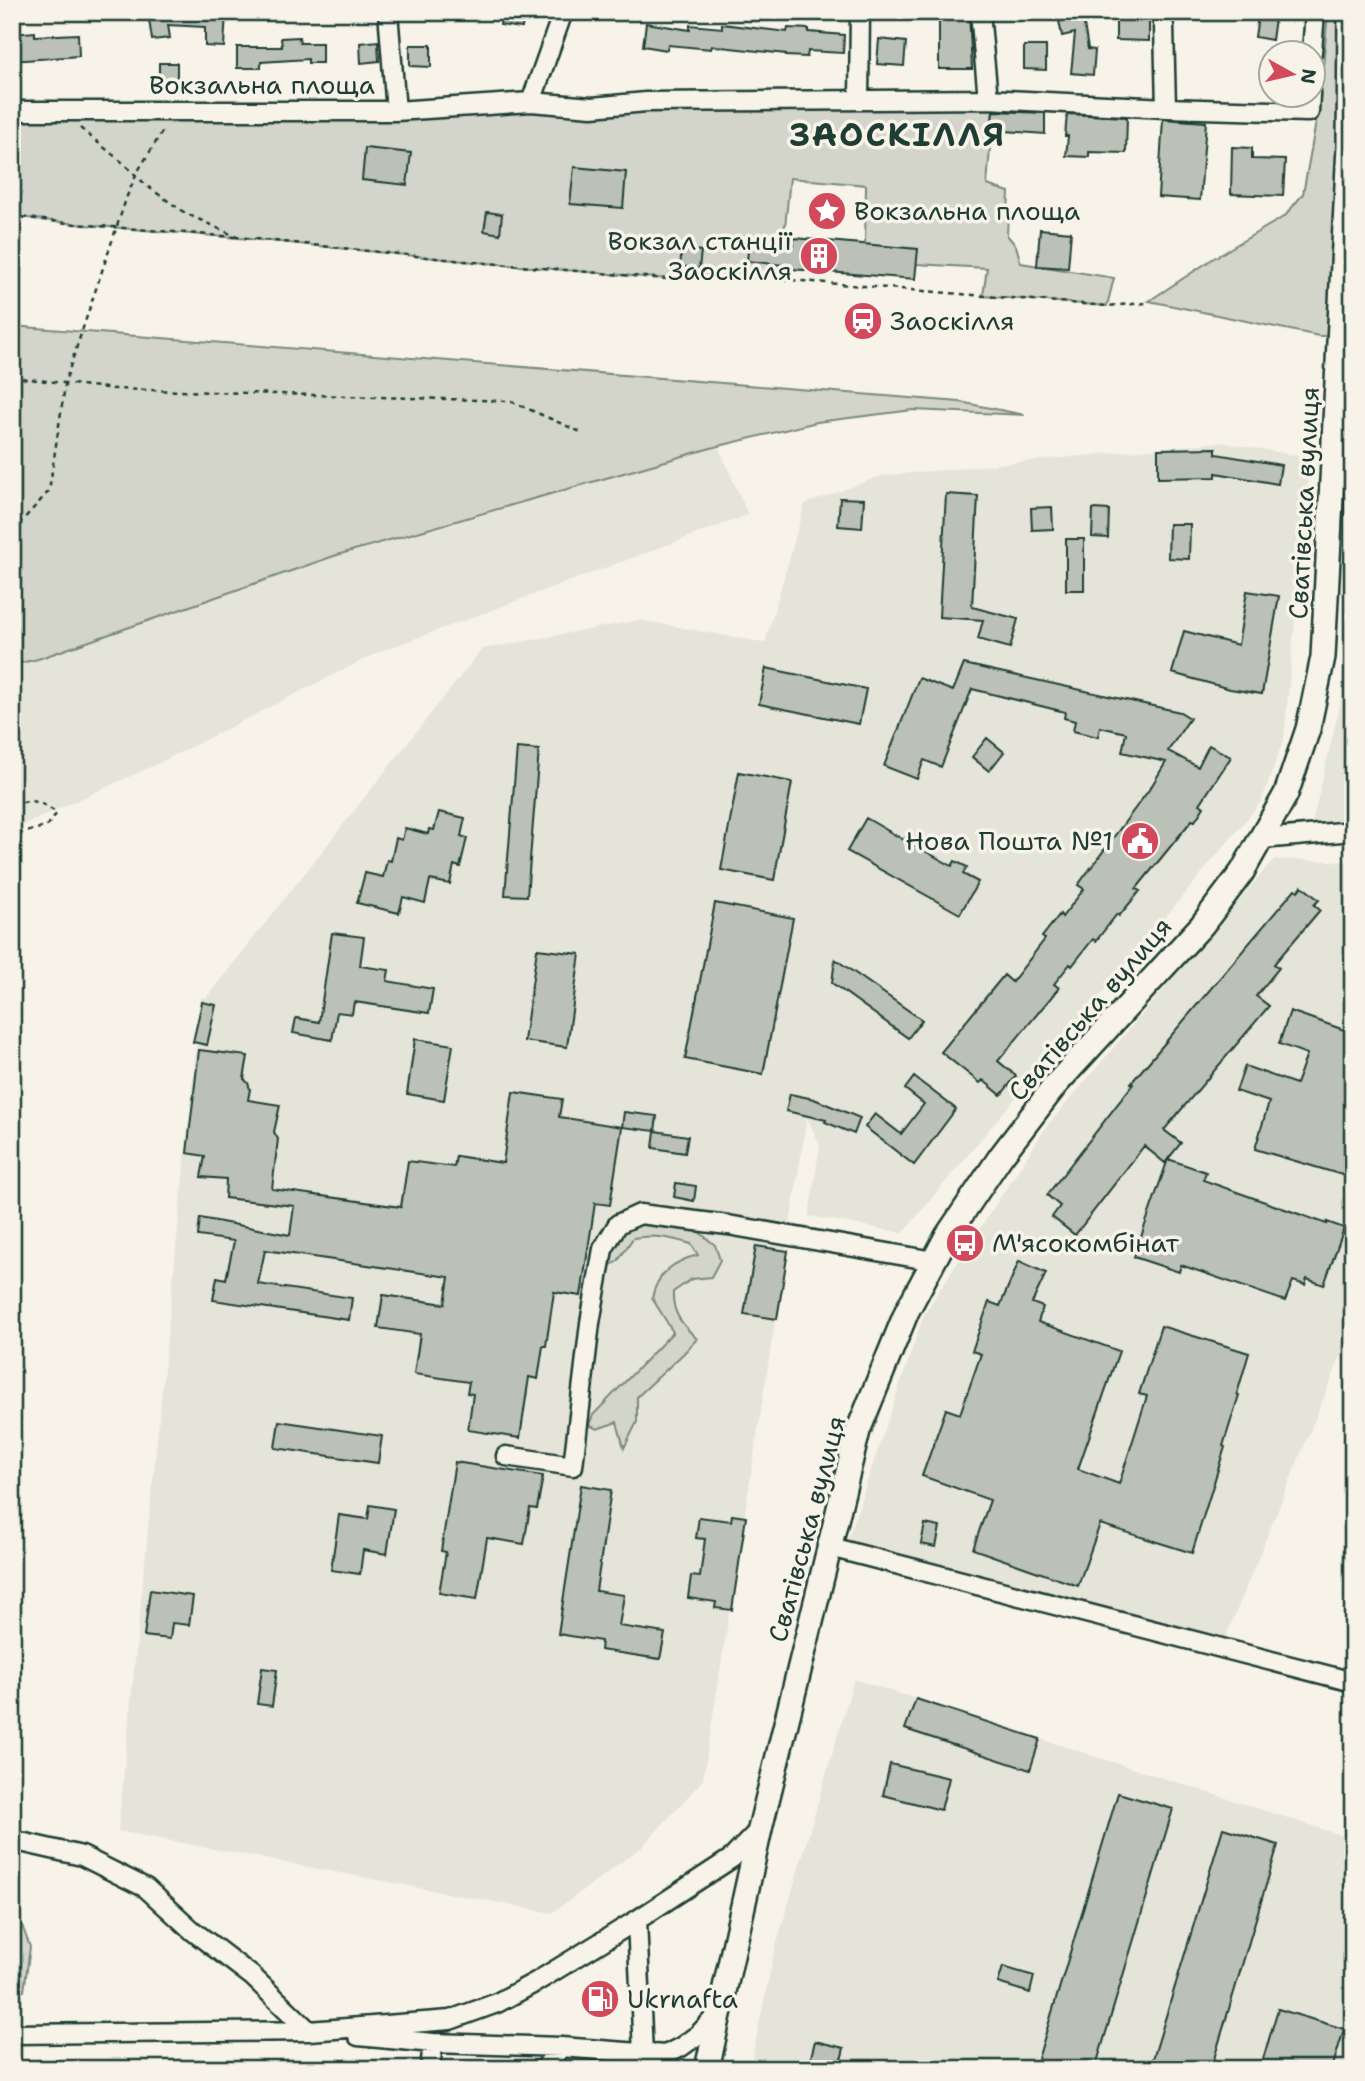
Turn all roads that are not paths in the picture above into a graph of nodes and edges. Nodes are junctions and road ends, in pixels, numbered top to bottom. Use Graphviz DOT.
graph roads {
  1 [pos="388,12"];
  2 [pos="563,12"];
  3 [pos="860,12"];
  4 [pos="980,12"];
  5 [pos="1159,12"];
  6 [pos="1315,12"];
  7 [pos="1350,12"];
  8 [pos="1313,38"];
  9 [pos="988,99"];
  10 [pos="859,100"];
  11 [pos="531,102"];
  12 [pos="1256,105"];
  13 [pos="1166,108"];
  14 [pos="12,111"];
  15 [pos="397,111"];
  16 [pos="1353,831"];
  17 [pos="1261,839"];
  18 [pos="934,1261"];
  19 [pos="506,1456"];
  20 [pos="830,1547"];
  21 [pos="1353,1682"];
  22 [pos="760,1829"];
  23 [pos="12,1840"];
  24 [pos="636,1920"];
  25 [pos="718,2014"];
  26 [pos="309,2031"];
  27 [pos="12,2034"];
  28 [pos="433,2043"];
  29 [pos="561,2047"];
  30 [pos="643,2054"];
  31 [pos="430,2069"];
  32 [pos="544,2069"];
  33 [pos="707,2069"];
  1 -- 15 [label="street"];
  2 -- 11 [label="street"];
  3 -- 10 [label="street"];
  4 -- 9 [label="street"];
  5 -- 13 [label="street"];
  6 -- 8 [label="street"];
  7 -- 17 [label="main road, Сватівська вулиця"];
  9 -- 10 [label="street, Вокзальна площа"];
  9 -- 13 [label="street, Вокзальна площа"];
  10 -- 11 [label="street, Вокзальна площа"];
  11 -- 15 [label="street, Вокзальна площа"];
  12 -- 13 [label="street, Вокзальна площа"];
  14 -- 15 [label="street, Вокзальна площа"];
  16 -- 17 [label="street"];
  17 -- 18 [label="main road, Сватівська вулиця"];
  18 -- 19 [label="street"];
  18 -- 20 [label="main road, Сватівська вулиця"];
  20 -- 21 [label="street"];
  20 -- 22 [label="main road, Сватівська вулиця"];
  22 -- 24 [label="street"];
  22 -- 25 [label="main road, Сватівська вулиця"];
  23 -- 26 [label="street"];
  24 -- 26 [label="street"];
  24 -- 30 [label="street"];
  25 -- 30 [label="street"];
  25 -- 33 [label="main road, Сватівська вулиця"];
  26 -- 27 [label="street"];
  26 -- 28 [label="street"];
  28 -- 29 [label="street"];
  28 -- 31 [label="street"];
  29 -- 30 [label="street"];
  29 -- 32 [label="street"];
}
